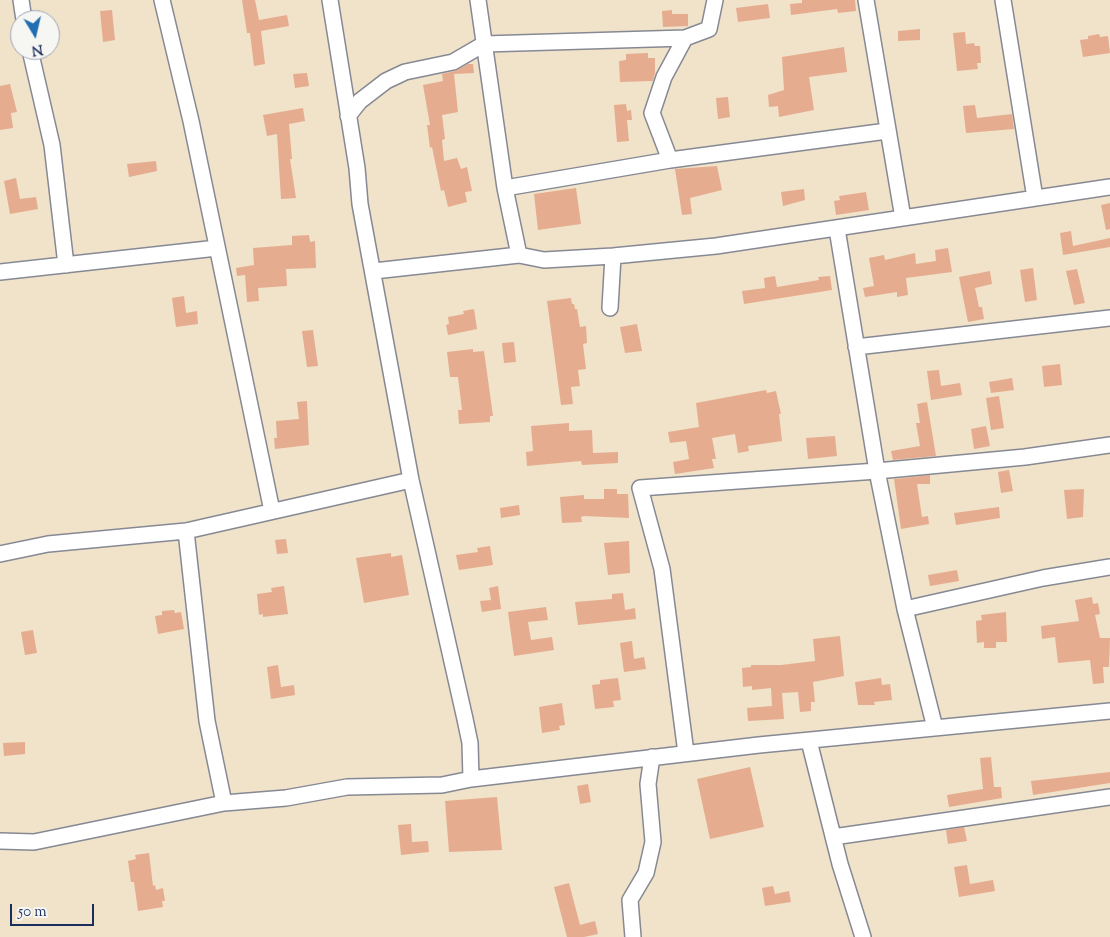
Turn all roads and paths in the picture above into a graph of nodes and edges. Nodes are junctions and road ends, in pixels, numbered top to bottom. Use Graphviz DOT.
graph roads {
  1 [pos="162,0"];
  2 [pos="330,0"];
  3 [pos="478,0"];
  4 [pos="715,0"];
  5 [pos="866,0"];
  6 [pos="1003,0"];
  7 [pos="685,38"];
  8 [pos="484,44"];
  9 [pos="32,60"];
  10 [pos="348,116"];
  11 [pos="887,131"];
  12 [pos="670,160"];
  13 [pos="1110,187"];
  14 [pos="505,188"];
  15 [pos="1035,198"];
  16 [pos="903,218"];
  17 [pos="837,229"];
  18 [pos="217,248"];
  19 [pos="519,254"];
  20 [pos="613,256"];
  21 [pos="66,265"];
  22 [pos="374,271"];
  23 [pos="0,272"];
  24 [pos="610,308"];
  25 [pos="1110,318"];
  26 [pos="856,347"];
  27 [pos="1110,445"];
  28 [pos="877,471"];
  29 [pos="411,480"];
  30 [pos="272,511"];
  31 [pos="186,531"];
  32 [pos="0,554"];
  33 [pos="1110,567"];
  34 [pos="906,609"];
  35 [pos="1110,711"];
  36 [pos="935,728"];
  37 [pos="809,741"];
  38 [pos="686,753"];
  39 [pos="652,757"];
  40 [pos="470,779"];
  41 [pos="1110,797"];
  42 [pos="224,803"];
  43 [pos="833,837"];
  44 [pos="0,841"];
  45 [pos="633,937"];
  46 [pos="863,937"];
  1 -- 18 [label="street"];
  2 -- 10 [label="street"];
  3 -- 8 [label="street"];
  4 -- 7 [label="street"];
  5 -- 11 [label="street"];
  6 -- 15 [label="street"];
  7 -- 8 [label="street"];
  7 -- 12 [label="street"];
  8 -- 10 [label="street"];
  8 -- 14 [label="street"];
  9 -- 21 [label="street"];
  10 -- 22 [label="street"];
  11 -- 12 [label="street"];
  11 -- 16 [label="street"];
  12 -- 14 [label="street"];
  13 -- 15 [label="street"];
  14 -- 19 [label="street"];
  15 -- 16 [label="street"];
  16 -- 17 [label="street"];
  17 -- 20 [label="street"];
  17 -- 26 [label="street"];
  18 -- 21 [label="street"];
  18 -- 30 [label="street"];
  19 -- 20 [label="street"];
  19 -- 22 [label="street"];
  20 -- 24 [label="street"];
  21 -- 23 [label="street"];
  22 -- 29 [label="street"];
  25 -- 26 [label="street"];
  26 -- 28 [label="street"];
  27 -- 28 [label="street"];
  28 -- 34 [label="street"];
  28 -- 38 [label="street"];
  29 -- 30 [label="street"];
  29 -- 40 [label="street"];
  30 -- 31 [label="street"];
  31 -- 32 [label="street"];
  31 -- 42 [label="street"];
  33 -- 34 [label="street"];
  34 -- 36 [label="street"];
  35 -- 36 [label="street"];
  36 -- 37 [label="street"];
  37 -- 38 [label="street"];
  37 -- 43 [label="street"];
  38 -- 39 [label="street"];
  39 -- 40 [label="street"];
  39 -- 45 [label="street"];
  40 -- 42 [label="street"];
  41 -- 43 [label="street"];
  42 -- 44 [label="street"];
  43 -- 46 [label="street"];
}
